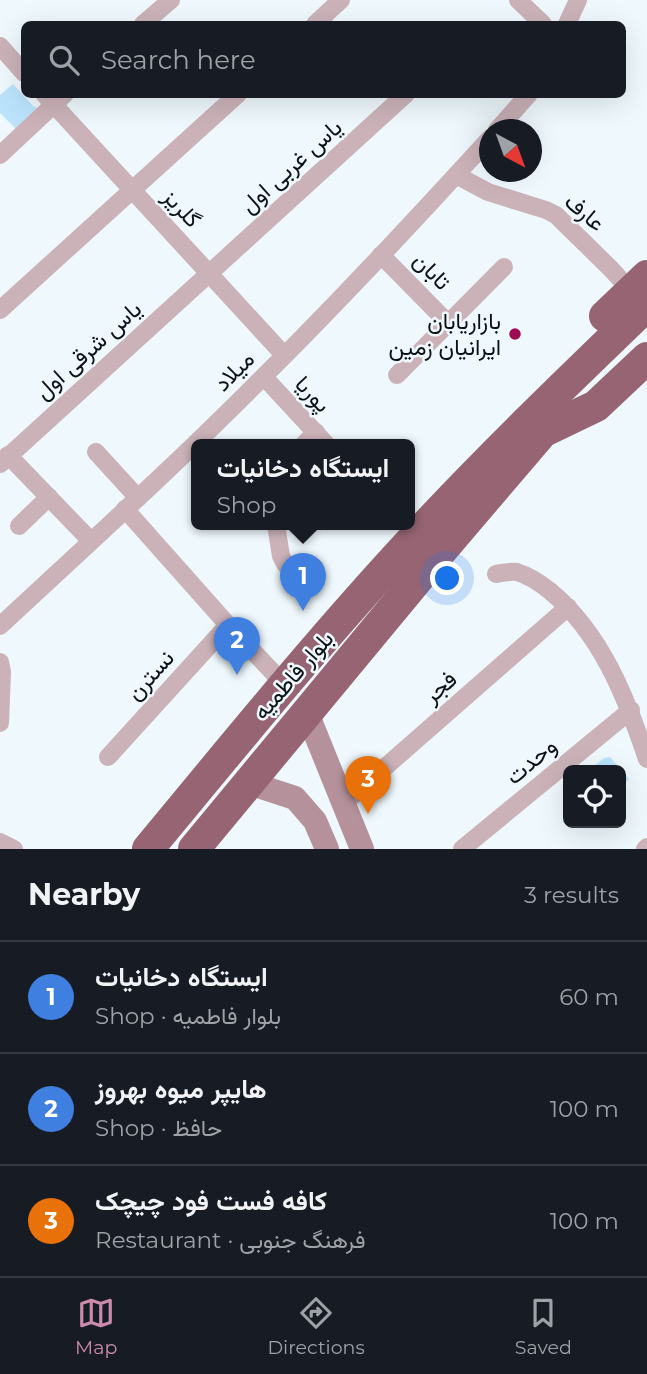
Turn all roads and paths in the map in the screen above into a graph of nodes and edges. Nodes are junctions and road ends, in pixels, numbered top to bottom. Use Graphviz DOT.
graph roads {
  1 [pos="171,0"];
  2 [pos="341,0"];
  3 [pos="518,0"];
  4 [pos="578,0"];
  5 [pos="147,21"];
  6 [pos="318,21"];
  7 [pos="539,21"];
  8 [pos="568,21"];
  9 [pos="0,46"];
  10 [pos="21,70"];
  11 [pos="54,98"];
  12 [pos="234,98"];
  13 [pos="402,98"];
  14 [pos="525,98"];
  15 [pos="507,119"];
  16 [pos="479,149"];
  17 [pos="0,155"];
  18 [pos="456,175"];
  19 [pos="133,191"];
  20 [pos="381,255"];
  21 [pos="504,267"];
  22 [pos="209,274"];
  23 [pos="641,290"];
  24 [pos="0,310"];
  25 [pos="448,323"];
  26 [pos="647,333"];
  27 [pos="284,355"];
  28 [pos="647,358"];
  29 [pos="397,375"];
  30 [pos="264,377"];
  31 [pos="538,423"];
  32 [pos="200,439"];
  33 [pos="313,439"];
  34 [pos="191,447"];
  35 [pos="96,452"];
  36 [pos="4,460"];
  37 [pos="50,497"];
  38 [pos="132,504"];
  39 [pos="19,526"];
  40 [pos="277,530"];
  41 [pos="91,541"];
  42 [pos="314,568"];
  43 [pos="496,574"];
  44 [pos="569,607"];
  45 [pos="228,625"];
  46 [pos="0,626"];
  47 [pos="0,663"];
  48 [pos="284,684"];
  49 [pos="631,710"];
  50 [pos="307,713"];
  51 [pos="0,723"];
  52 [pos="108,757"];
  53 [pos="647,759"];
  54 [pos="249,783"];
  55 [pos="344,804"];
  56 [pos="0,842"];
  57 [pos="14,849"];
  58 [pos="148,849"];
  59 [pos="194,849"];
  60 [pos="327,849"];
  61 [pos="362,849"];
  62 [pos="463,849"];
  1 -- 5 [label="street"];
  2 -- 6 [label="street"];
  3 -- 7 [label="street"];
  4 -- 8 [label="street"];
  9 -- 10 [label="street"];
  11 -- 17 [label="street"];
  11 -- 19 [label="street, گلریز"];
  12 -- 19 [label="street"];
  13 -- 22 [label="street, یاس غربی اول"];
  14 -- 15 [label="street"];
  16 -- 18 [label="street, میلاد"];
  18 -- 20 [label="street, میلاد"];
  18 -- 23 [label="street, عارف"];
  19 -- 22 [label="street, گلریز"];
  19 -- 24 [label="street"];
  20 -- 25 [label="street, تابان"];
  20 -- 27 [label="street, میلاد"];
  21 -- 25 [label="street"];
  22 -- 27 [label="street, گلریز"];
  22 -- 36 [label="street, یاس شرقی اول"];
  23 -- 31 [label="highway"];
  25 -- 29 [label="street"];
  26 -- 31 [label="highway"];
  27 -- 30 [label="street, میلاد"];
  28 -- 31 [label="highway"];
  30 -- 32 [label="street, میلاد"];
  30 -- 33 [label="street, پوریا"];
  31 -- 48 [label="highway, بلوار فاطمیه"];
  31 -- 50 [label="highway, بلوار فاطمیه"];
  34 -- 38 [label="street, میلاد"];
  35 -- 38 [label="street"];
  36 -- 37 [label="street"];
  37 -- 39 [label="street"];
  37 -- 41 [label="street"];
  38 -- 41 [label="street, میلاد"];
  38 -- 45 [label="street"];
  40 -- 42 [label="street"];
  41 -- 46 [label="street, میلاد"];
  43 -- 44 [label="street"];
  44 -- 49 [label="street"];
  44 -- 55 [label="street, فجر"];
  45 -- 48 [label="street"];
  45 -- 52 [label="street, نسترن"];
  47 -- 51 [label="street"];
  48 -- 58 [label="highway, بلوار فاطمیه"];
  49 -- 53 [label="street"];
  49 -- 62 [label="street, وحدت"];
  50 -- 54 [label="highway, بلوار فاطمیه"];
  50 -- 55 [label="street"];
  54 -- 59 [label="highway, بلوار فاطمیه"];
  54 -- 60 [label="street"];
  55 -- 61 [label="street"];
  56 -- 57 [label="street"];
}
